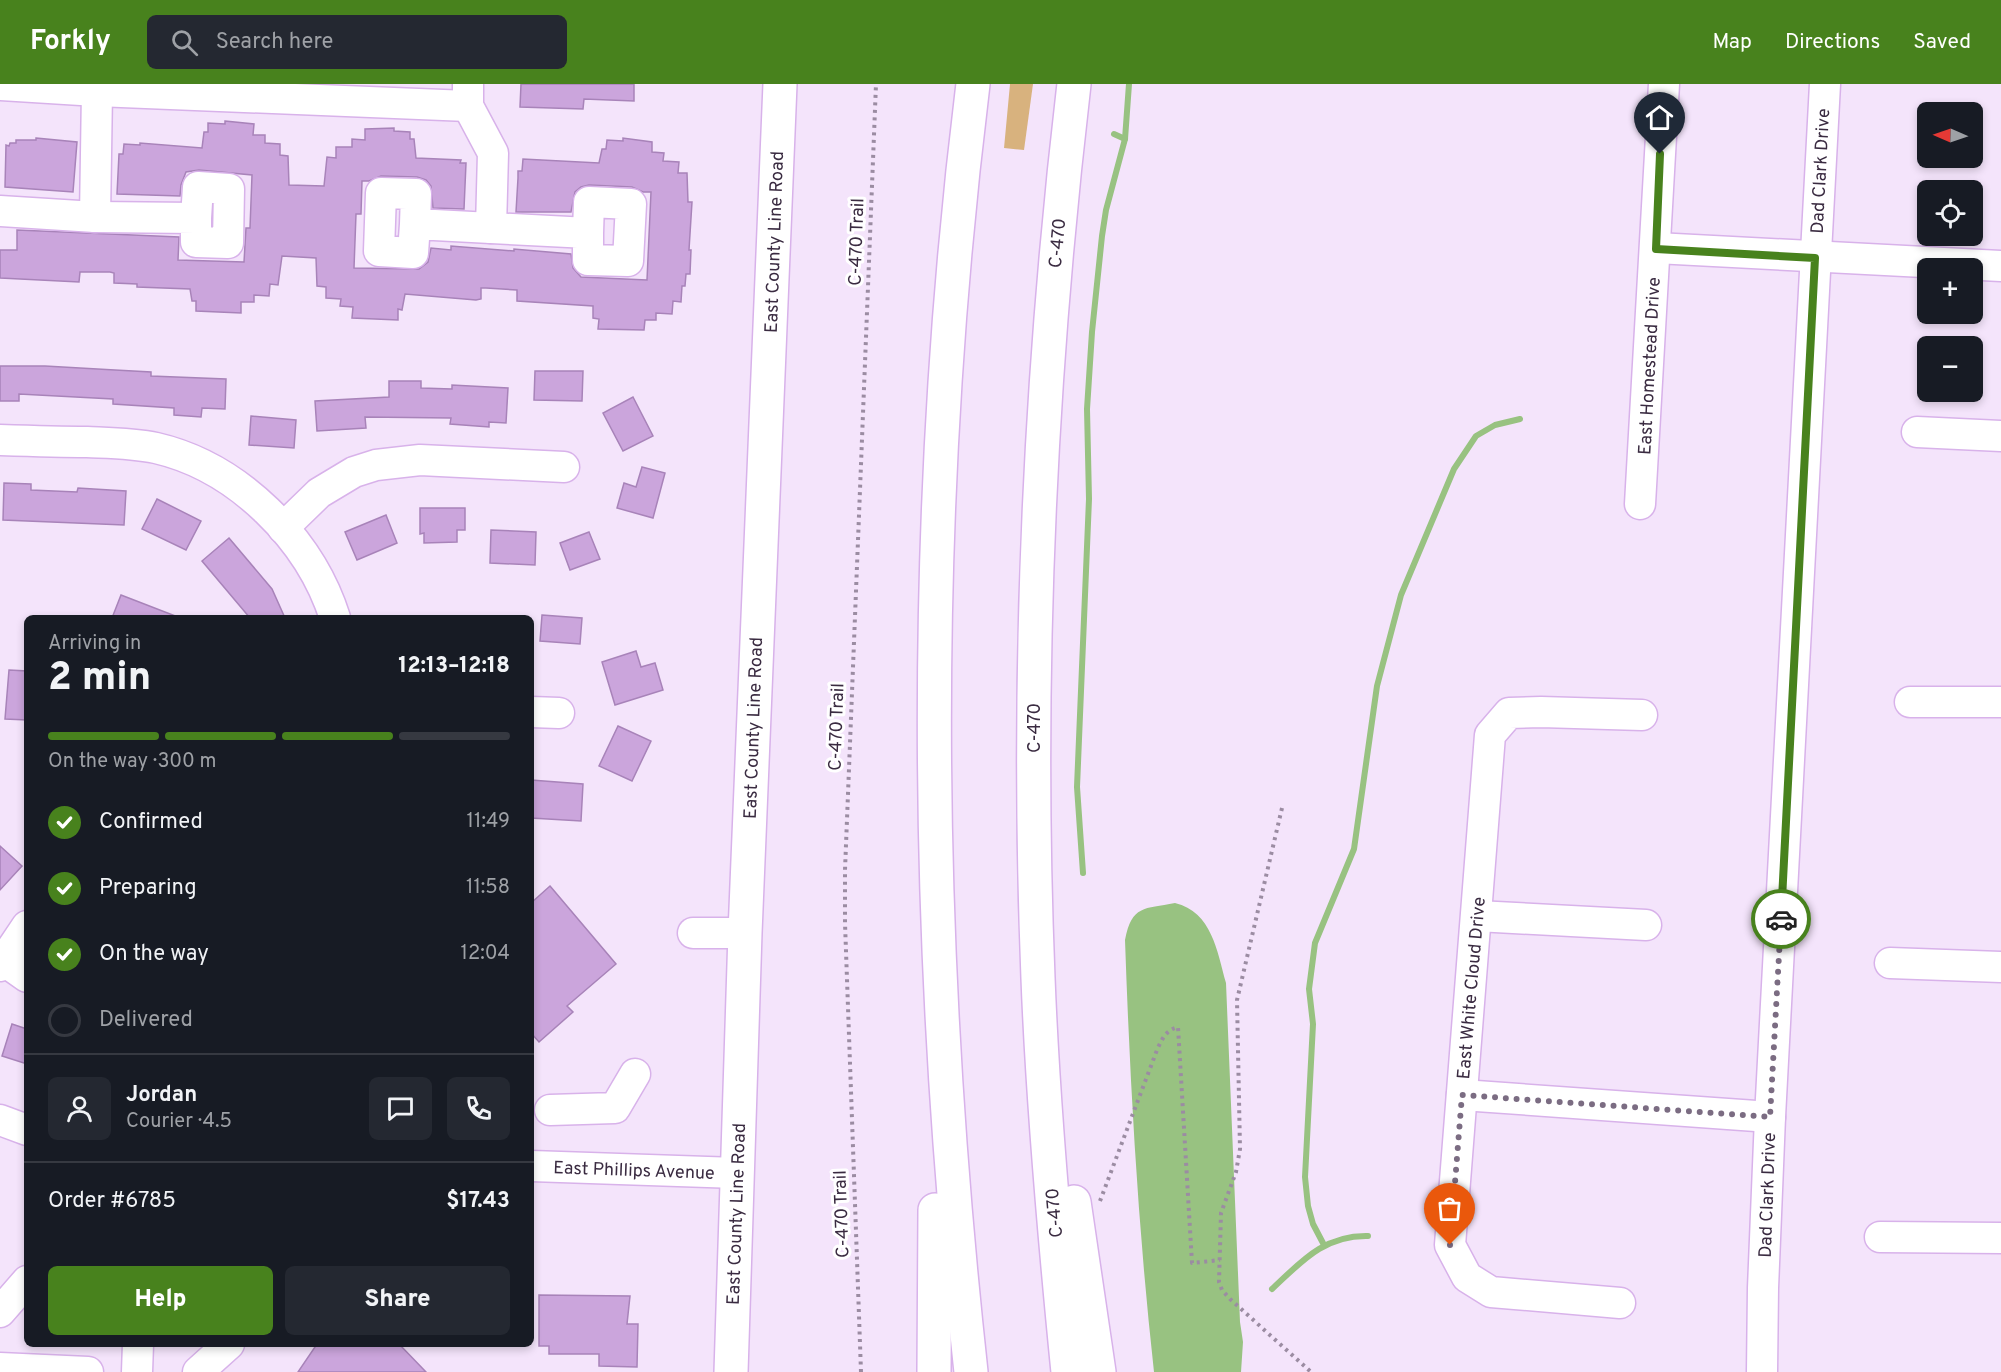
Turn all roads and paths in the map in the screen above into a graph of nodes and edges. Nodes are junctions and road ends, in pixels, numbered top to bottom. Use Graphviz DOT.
graph roads {
  1 [pos="780,84"];
  2 [pos="876,84"];
  3 [pos="973,84"];
  4 [pos="1074,84"];
  5 [pos="1664,84"];
  6 [pos="1825,84"];
  7 [pos="0,85"];
  8 [pos="189,89"];
  9 [pos="98,91"];
  10 [pos="468,95"];
  11 [pos="0,211"];
  12 [pos="95,217"];
  13 [pos="196,218"];
  14 [pos="415,224"];
  15 [pos="490,228"];
  16 [pos="588,233"];
  17 [pos="1656,249"];
  18 [pos="1815,258"];
  19 [pos="2001,267"];
  20 [pos="1917,432"];
  21 [pos="2001,436"];
  22 [pos="0,440"];
  23 [pos="564,467"];
  24 [pos="1640,504"];
  25 [pos="283,528"];
  26 [pos="334,615"];
  27 [pos="1910,702"];
  28 [pos="2001,702"];
  29 [pos="1642,715"];
  30 [pos="1282,808"];
  31 [pos="1034,823"];
  32 [pos="1477,916"];
  33 [pos="1646,924"];
  34 [pos="24,932"];
  35 [pos="693,933"];
  36 [pos="745,933"];
  37 [pos="1890,963"];
  38 [pos="8,966"];
  39 [pos="2001,967"];
  40 [pos="940,974"];
  41 [pos="634,1074"];
  42 [pos="1462,1095"];
  43 [pos="550,1110"];
  44 [pos="1770,1117"];
  45 [pos="0,1120"];
  46 [pos="24,1129"];
  47 [pos="534,1166"];
  48 [pos="737,1173"];
  49 [pos="1076,1219"];
  50 [pos="1880,1237"];
  51 [pos="2001,1238"];
  52 [pos="1220,1260"];
  53 [pos="24,1284"];
  54 [pos="1620,1303"];
  55 [pos="0,1312"];
  56 [pos="138,1347"];
  57 [pos="226,1347"];
  58 [pos="0,1368"];
  59 [pos="88,1372"];
  60 [pos="136,1372"];
  61 [pos="198,1372"];
  62 [pos="731,1372"];
  63 [pos="861,1372"];
  64 [pos="934,1372"];
  65 [pos="971,1372"];
  66 [pos="1068,1372"];
  67 [pos="1099,1372"];
  68 [pos="1311,1372"];
  69 [pos="1762,1372"];
  1 -- 36 [label="main road, East County Line Road"];
  2 -- 63 [label="path, C-470 Trail"];
  3 -- 40 [label="main road"];
  4 -- 31 [label="main road, C-470"];
  5 -- 17 [label="street, East Homestead Drive"];
  6 -- 18 [label="street, Dad Clark Drive"];
  7 -- 9 [label="street"];
  8 -- 9 [label="street"];
  8 -- 10 [label="street"];
  9 -- 12 [label="street"];
  10 -- 15 [label="street"];
  11 -- 12 [label="street"];
  12 -- 13 [label="street"];
  14 -- 15 [label="street"];
  15 -- 16 [label="street"];
  17 -- 18 [label="street"];
  17 -- 24 [label="street, East Homestead Drive"];
  18 -- 19 [label="street"];
  18 -- 44 [label="street, Dad Clark Drive"];
  20 -- 21 [label="street"];
  22 -- 25 [label="street"];
  23 -- 25 [label="street"];
  25 -- 26 [label="street"];
  27 -- 28 [label="street"];
  29 -- 32 [label="street, East White Cloud Drive"];
  30 -- 52 [label="path"];
  31 -- 49 [label="main road"];
  31 -- 66 [label="main road, C-470"];
  32 -- 33 [label="street"];
  32 -- 42 [label="street, East White Cloud Drive"];
  34 -- 38 [label="street"];
  35 -- 36 [label="street"];
  36 -- 48 [label="main road, East County Line Road"];
  37 -- 39 [label="street"];
  40 -- 64 [label="main road"];
  40 -- 65 [label="main road"];
  41 -- 43 [label="street"];
  42 -- 44 [label="street"];
  42 -- 54 [label="street, East White Cloud Drive"];
  44 -- 69 [label="street, Dad Clark Drive"];
  45 -- 46 [label="street"];
  47 -- 48 [label="street, East Phillips Avenue"];
  48 -- 62 [label="main road, East County Line Road"];
  49 -- 52 [label="path"];
  49 -- 67 [label="main road"];
  50 -- 51 [label="street"];
  52 -- 68 [label="path"];
  53 -- 55 [label="street"];
  56 -- 60 [label="street"];
  57 -- 61 [label="street"];
  58 -- 59 [label="street"];
}
